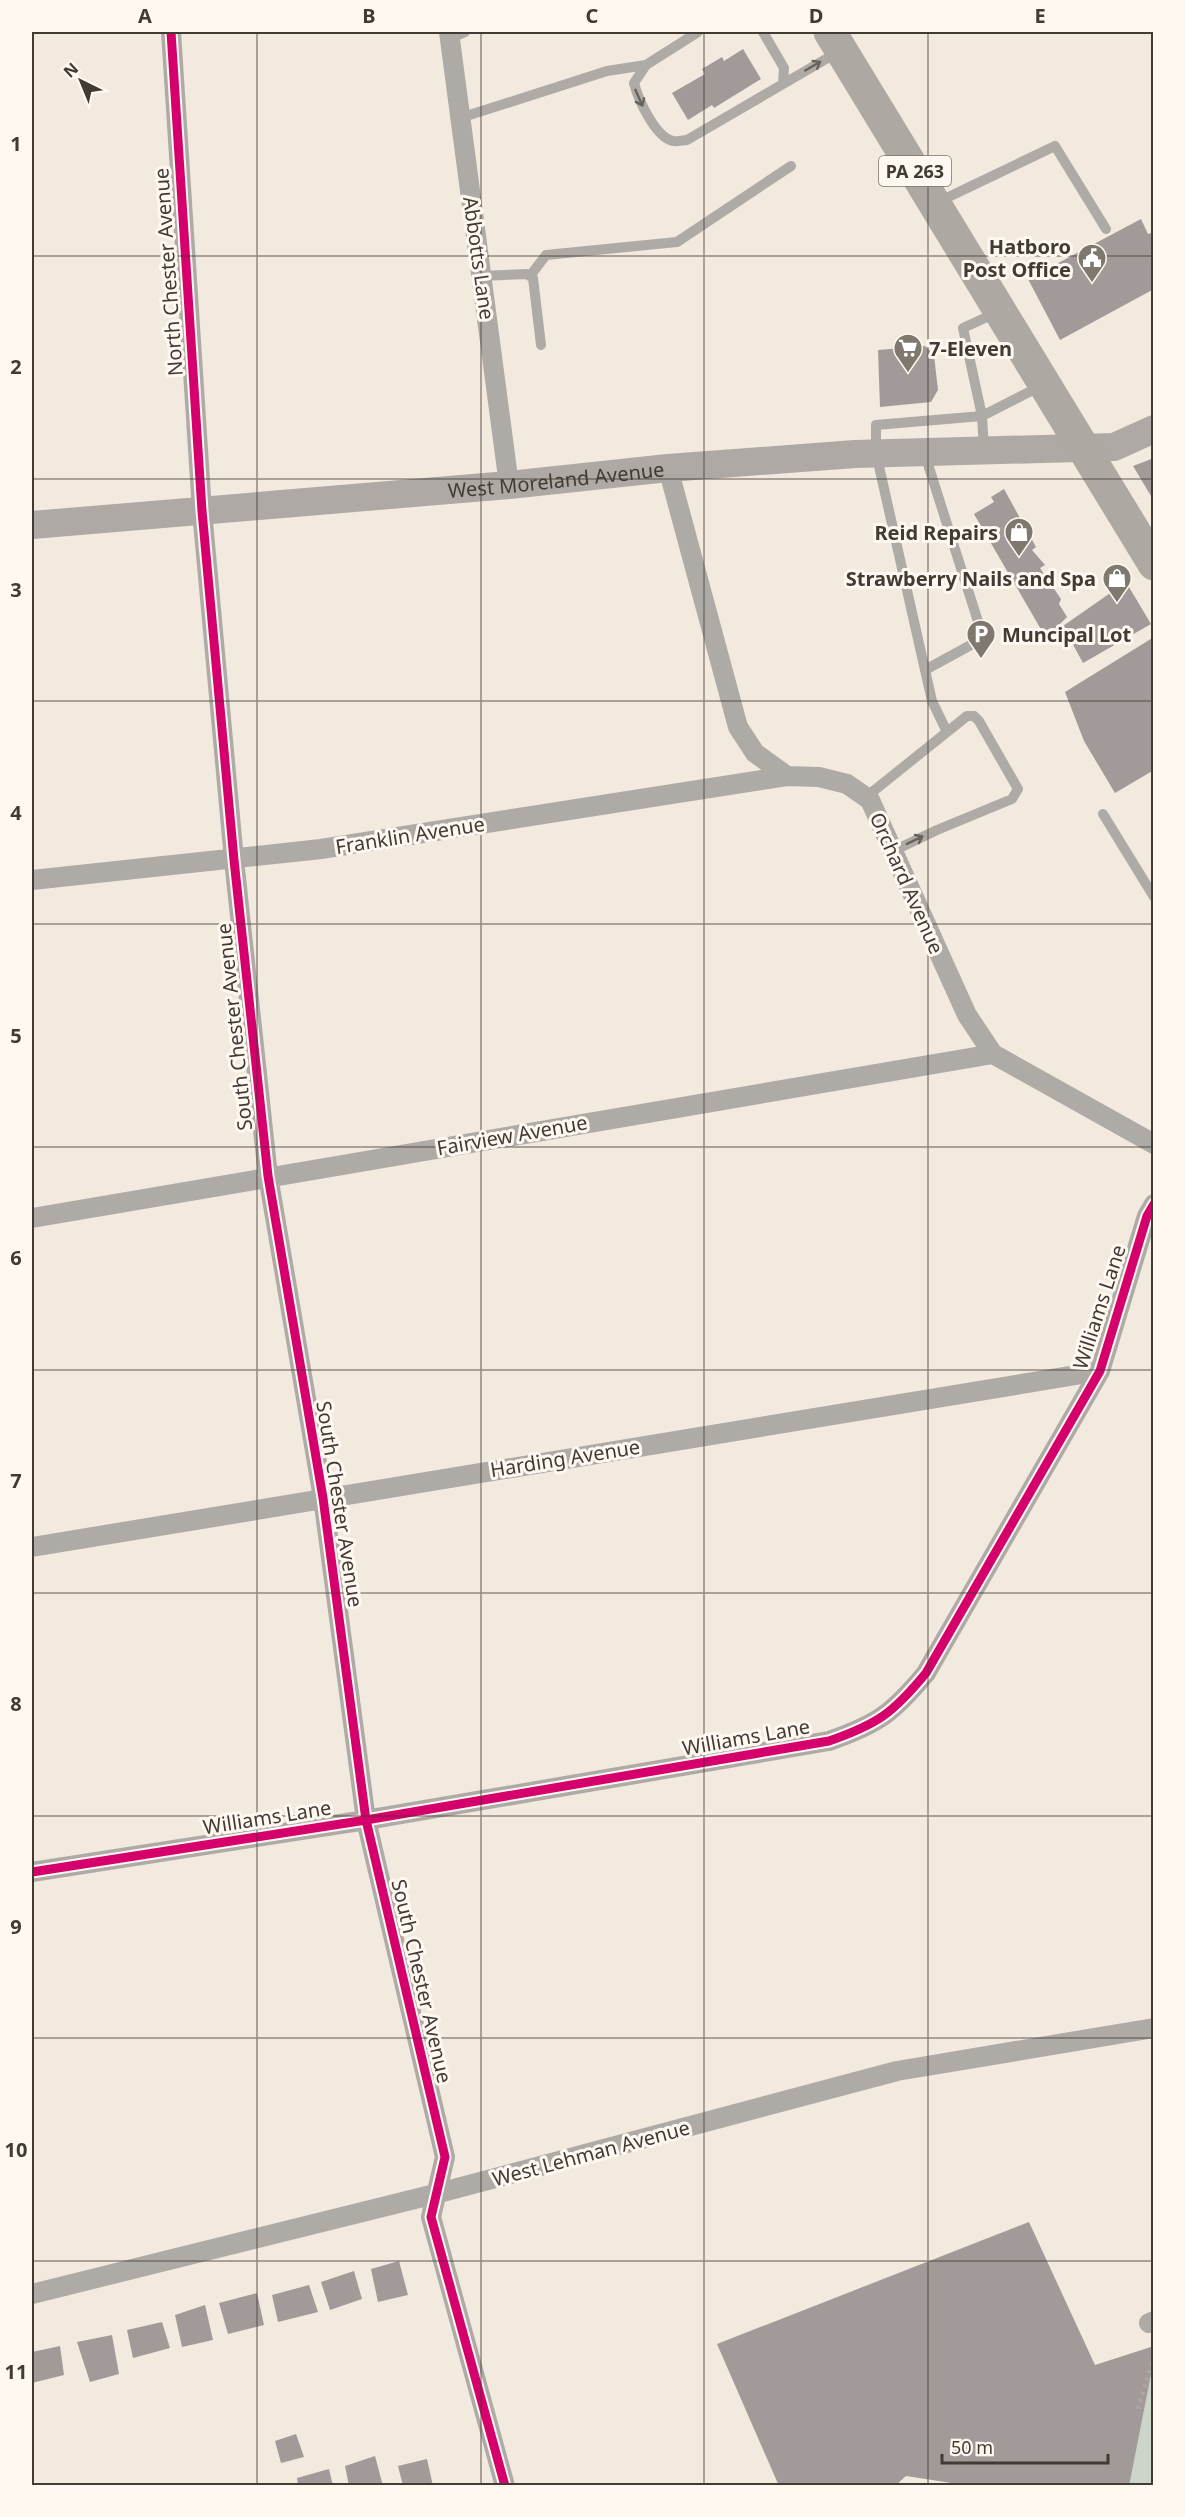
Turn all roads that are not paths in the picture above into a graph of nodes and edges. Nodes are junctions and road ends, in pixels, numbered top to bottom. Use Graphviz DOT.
graph roads {
  1 [pos="171,32"];
  2 [pos="698,32"];
  3 [pos="763,32"];
  4 [pos="455,34"];
  5 [pos="836,41"];
  6 [pos="646,65"];
  7 [pos="783,84"];
  8 [pos="460,118"];
  9 [pos="791,166"];
  10 [pos="934,204"];
  11 [pos="1106,230"];
  12 [pos="481,276"];
  13 [pos="530,276"];
  14 [pos="998,312"];
  15 [pos="541,345"];
  16 [pos="1043,385"];
  17 [pos="982,416"];
  18 [pos="1154,429"];
  19 [pos="1082,447"];
  20 [pos="985,450"];
  21 [pos="924,452"];
  22 [pos="876,453"];
  23 [pos="668,468"];
  24 [pos="509,486"];
  25 [pos="202,511"];
  26 [pos="32,525"];
  27 [pos="1154,564"];
  28 [pos="925,670"];
  29 [pos="947,732"];
  30 [pos="787,776"];
  31 [pos="866,797"];
  32 [pos="1103,814"];
  33 [pos="893,851"];
  34 [pos="234,860"];
  35 [pos="32,880"];
  36 [pos="1154,897"];
  37 [pos="993,1054"];
  38 [pos="1154,1144"];
  39 [pos="268,1176"];
  40 [pos="1154,1204"];
  41 [pos="32,1218"];
  42 [pos="1100,1371"];
  43 [pos="323,1498"];
  44 [pos="32,1547"];
  45 [pos="366,1820"];
  46 [pos="32,1872"];
  47 [pos="1154,2028"];
  48 [pos="435,2194"];
  49 [pos="32,2294"];
  50 [pos="505,2486"];
  1 -- 25 [label="street, North Chester Avenue"];
  2 -- 6 [label="lane"];
  3 -- 7 [label="lane"];
  4 -- 8 [label="street, Abbotts Lane"];
  7 -- 5 [label="lane, one-way"];
  5 -- 10 [label="highway, PA 263"];
  6 -- 7 [label="lane, one-way"];
  6 -- 8 [label="lane"];
  8 -- 12 [label="street, Abbotts Lane"];
  9 -- 13 [label="lane"];
  10 -- 11 [label="lane"];
  10 -- 14 [label="highway, PA 263"];
  12 -- 13 [label="lane"];
  12 -- 24 [label="street, Abbotts Lane"];
  13 -- 15 [label="lane"];
  14 -- 16 [label="highway, PA 263"];
  14 -- 17 [label="lane"];
  16 -- 17 [label="lane"];
  16 -- 19 [label="highway, PA 263"];
  17 -- 20 [label="lane"];
  17 -- 22 [label="lane"];
  18 -- 19 [label="street, West Moreland Avenue"];
  19 -- 20 [label="street, West Moreland Avenue"];
  19 -- 27 [label="highway, PA 263"];
  20 -- 21 [label="street, West Moreland Avenue"];
  21 -- 22 [label="street, West Moreland Avenue"];
  21 -- 28 [label="lane"];
  22 -- 23 [label="street, West Moreland Avenue"];
  22 -- 28 [label="lane"];
  23 -- 24 [label="street, West Moreland Avenue"];
  23 -- 30 [label="street"];
  24 -- 25 [label="street, West Moreland Avenue"];
  25 -- 26 [label="street, West Moreland Avenue"];
  25 -- 34 [label="street, South Chester Avenue"];
  28 -- 29 [label="lane"];
  29 -- 31 [label="lane"];
  33 -- 29 [label="lane, one-way"];
  30 -- 31 [label="street, Orchard Avenue"];
  30 -- 34 [label="street, Franklin Avenue"];
  31 -- 33 [label="street, Orchard Avenue"];
  32 -- 36 [label="lane"];
  33 -- 37 [label="street, Orchard Avenue"];
  34 -- 35 [label="street, Franklin Avenue"];
  34 -- 39 [label="street, South Chester Avenue"];
  37 -- 38 [label="street, Orchard Avenue"];
  37 -- 39 [label="street, Fairview Avenue"];
  39 -- 41 [label="street, Fairview Avenue"];
  39 -- 43 [label="street, South Chester Avenue"];
  40 -- 42 [label="street, Williams Lane"];
  42 -- 43 [label="street, Harding Avenue"];
  42 -- 45 [label="street, Williams Lane"];
  43 -- 44 [label="street, Harding Avenue"];
  43 -- 45 [label="street, South Chester Avenue"];
  45 -- 46 [label="street, Williams Lane"];
  45 -- 48 [label="street, South Chester Avenue"];
  47 -- 48 [label="street, West Lehman Avenue"];
  48 -- 49 [label="street, West Lehman Avenue"];
  48 -- 50 [label="street, South Chester Avenue"];
}
